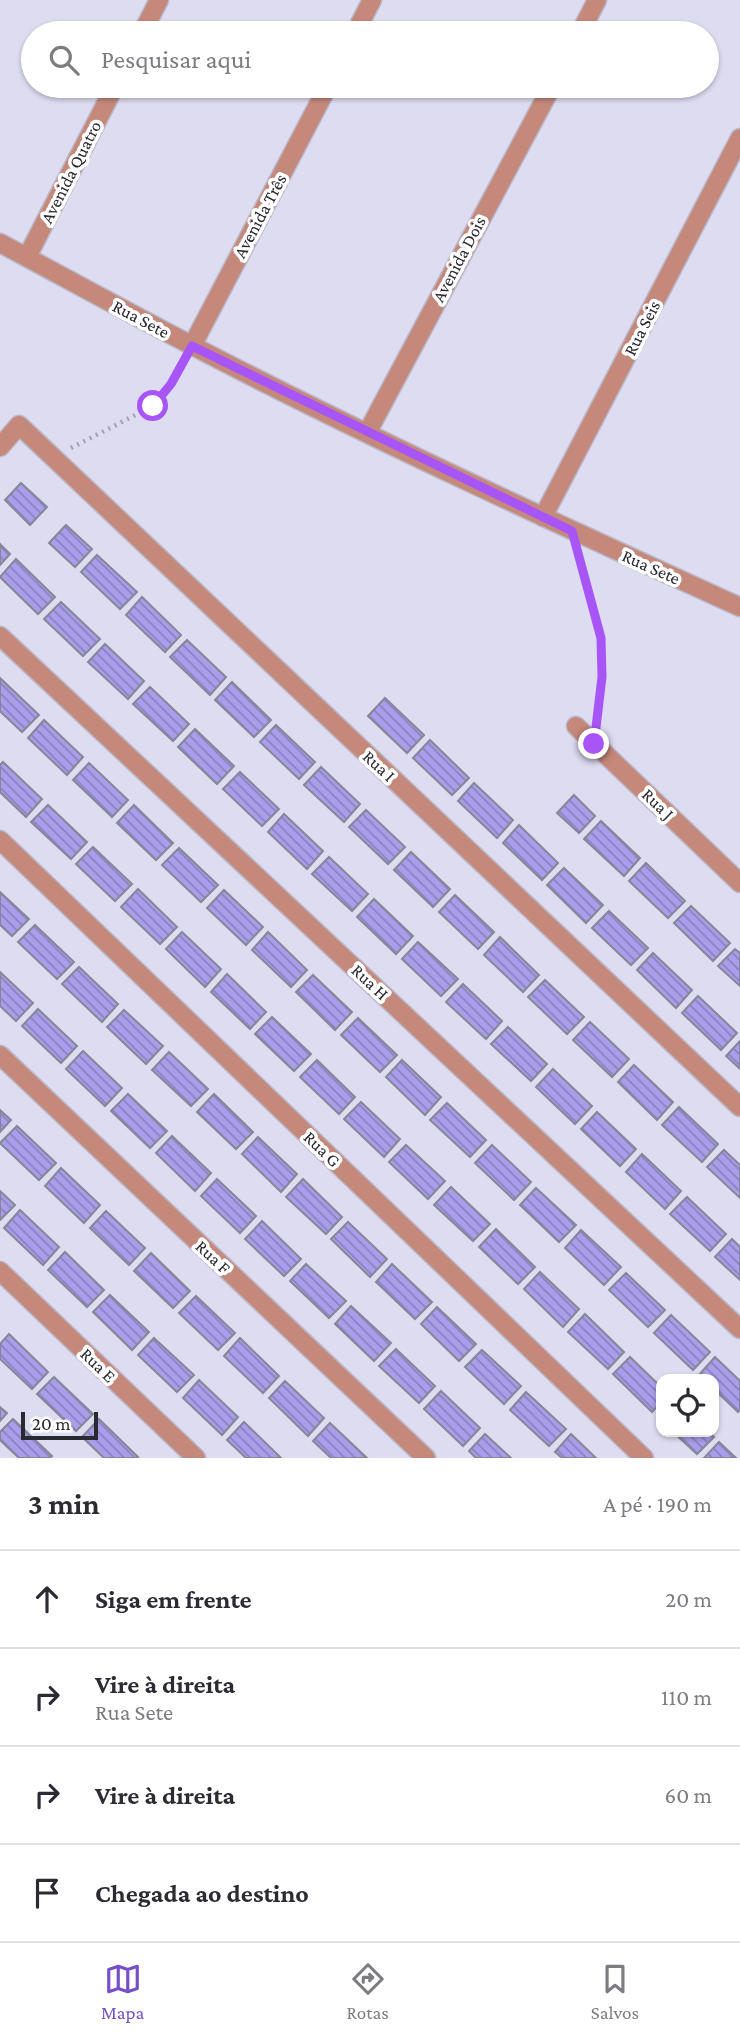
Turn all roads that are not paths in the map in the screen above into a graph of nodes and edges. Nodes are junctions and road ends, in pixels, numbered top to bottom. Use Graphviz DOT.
graph roads {
  1 [pos="159,0"];
  2 [pos="372,0"];
  3 [pos="597,0"];
  4 [pos="148,21"];
  5 [pos="361,21"];
  6 [pos="586,21"];
  7 [pos="109,98"];
  8 [pos="322,98"];
  9 [pos="546,98"];
  10 [pos="740,138"];
  11 [pos="0,243"];
  12 [pos="27,257"];
  13 [pos="192,346"];
  14 [pos="367,433"];
  15 [pos="0,447"];
  16 [pos="543,517"];
  17 [pos="740,607"];
  18 [pos="0,636"];
  19 [pos="576,726"];
  20 [pos="0,840"];
  21 [pos="740,883"];
  22 [pos="0,1055"];
  23 [pos="740,1107"];
  24 [pos="0,1271"];
  25 [pos="740,1329"];
  26 [pos="196,1458"];
  27 [pos="426,1458"];
  28 [pos="644,1458"];
  1 -- 4 [label="street"];
  2 -- 5 [label="street"];
  3 -- 6 [label="street"];
  7 -- 12 [label="street, Avenida Quatro"];
  8 -- 13 [label="street, Avenida Três"];
  9 -- 14 [label="street, Avenida Dois"];
  10 -- 16 [label="street, Rua Seis"];
  11 -- 12 [label="street, Rua Sete"];
  12 -- 13 [label="street, Rua Sete"];
  13 -- 14 [label="street, Rua Sete"];
  14 -- 16 [label="street, Rua Sete"];
  15 -- 23 [label="street, Rua I"];
  16 -- 17 [label="street, Rua Sete"];
  18 -- 25 [label="street, Rua H"];
  19 -- 21 [label="street, Rua J"];
  20 -- 28 [label="street, Rua G"];
  22 -- 27 [label="street, Rua F"];
  24 -- 26 [label="street, Rua E"];
}
